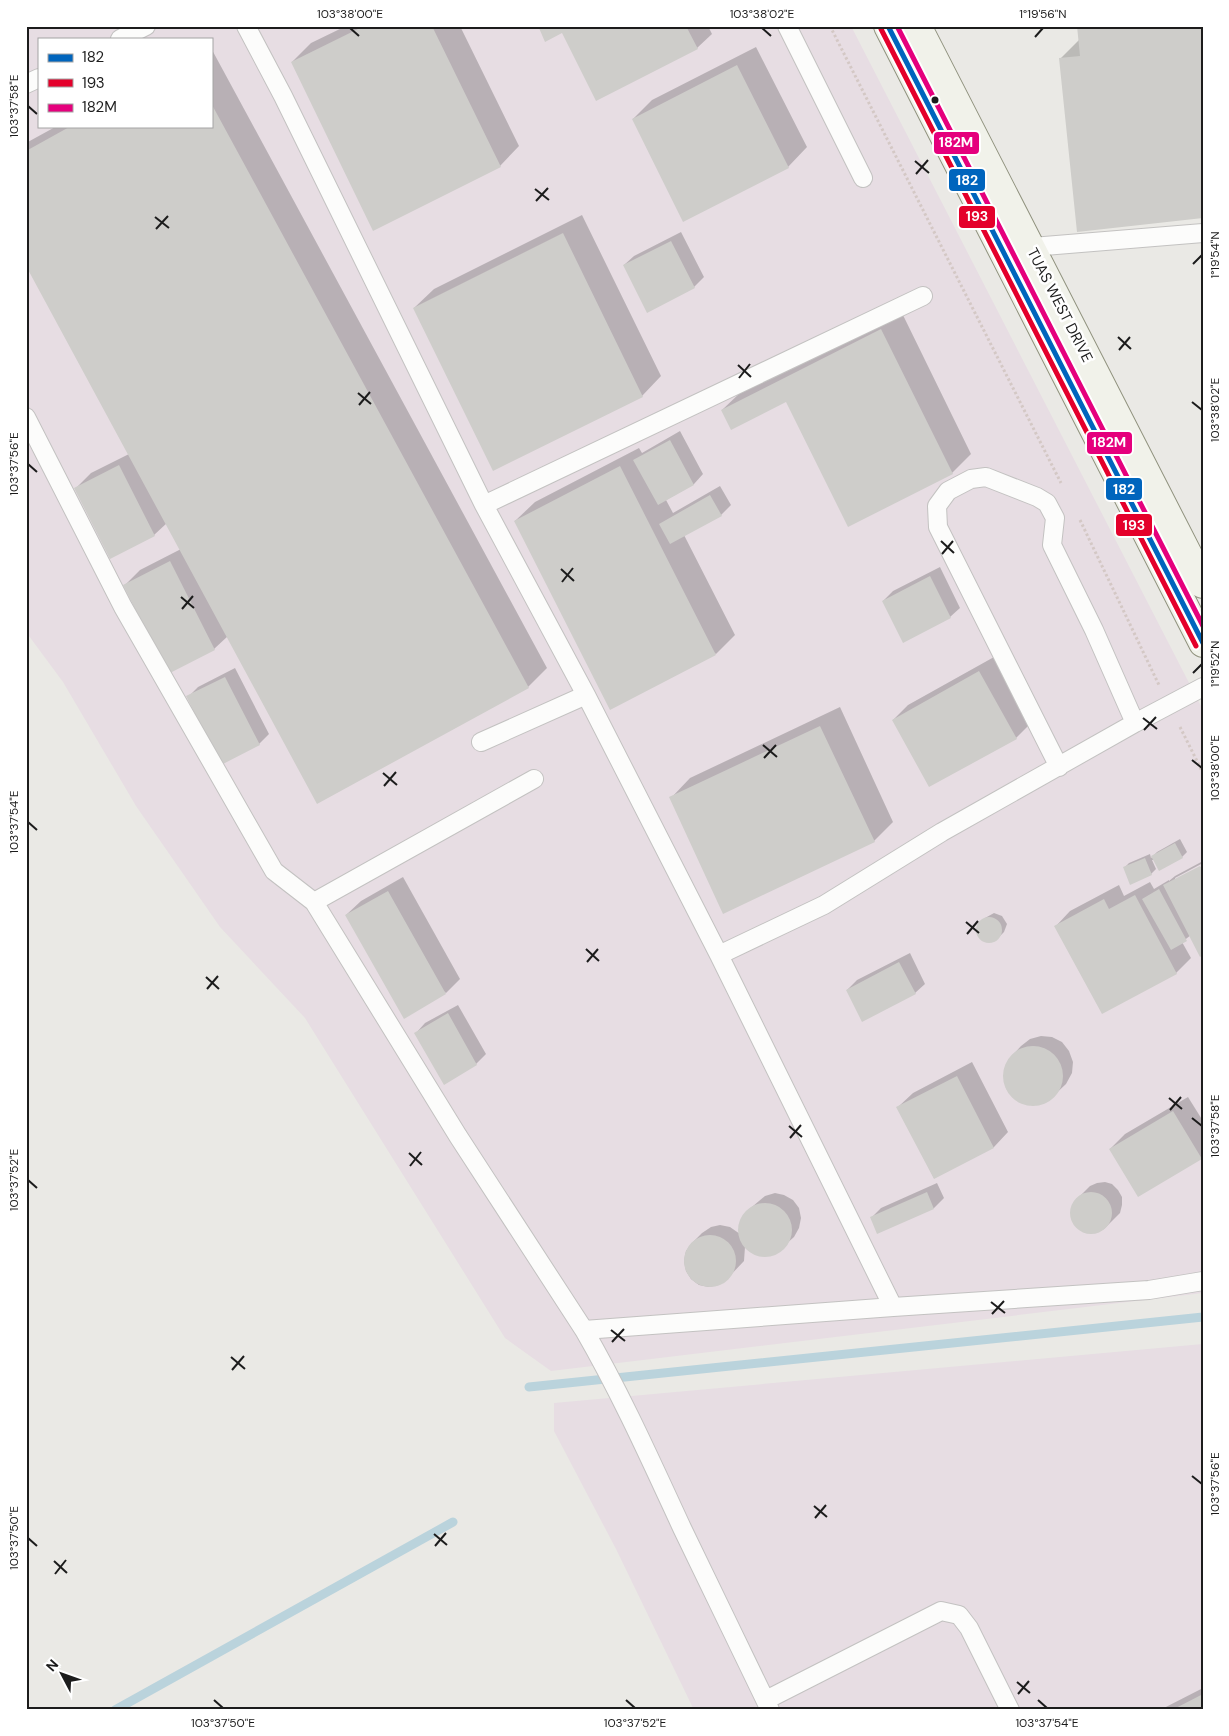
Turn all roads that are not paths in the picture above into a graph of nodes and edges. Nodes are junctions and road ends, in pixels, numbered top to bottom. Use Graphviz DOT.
graph roads {
  1 [pos="146,26"];
  2 [pos="246,26"];
  3 [pos="787,26"];
  4 [pos="888,26"];
  5 [pos="916,26"];
  6 [pos="122,38"];
  7 [pos="38,78"];
  8 [pos="26,84"];
  9 [pos="863,178"];
  10 [pos="1203,233"];
  11 [pos="1029,246"];
  12 [pos="1002,250"];
  13 [pos="924,296"];
  14 [pos="26,417"];
  15 [pos="484,505"];
  16 [pos="1203,584"];
  17 [pos="1203,642"];
  18 [pos="1203,687"];
  19 [pos="586,695"];
  20 [pos="1135,722"];
  21 [pos="481,742"];
  22 [pos="1059,766"];
  23 [pos="534,779"];
  24 [pos="314,902"];
  25 [pos="719,955"];
  26 [pos="1203,1281"];
  27 [pos="893,1307"];
  28 [pos="584,1330"];
  29 [pos="768,1705"];
  30 [pos="1010,1710"];
  1 -- 6 [label="lane"];
  2 -- 15 [label="lane"];
  3 -- 9 [label="lane"];
  4 -- 12 [label="main road, TUAS WEST DRIVE"];
  5 -- 11 [label="main road, TUAS WEST DRIVE"];
  7 -- 8 [label="lane"];
  10 -- 11 [label="lane"];
  11 -- 12 [label="lane"];
  11 -- 16 [label="main road, TUAS WEST DRIVE"];
  12 -- 17 [label="main road, TUAS WEST DRIVE"];
  13 -- 15 [label="lane"];
  14 -- 24 [label="lane"];
  15 -- 19 [label="lane"];
  18 -- 20 [label="lane"];
  19 -- 21 [label="lane"];
  19 -- 25 [label="lane"];
  20 -- 22 [label="lane"];
  20 -- 22 [label="lane"];
  22 -- 25 [label="lane"];
  23 -- 24 [label="lane"];
  24 -- 28 [label="lane"];
  25 -- 27 [label="lane"];
  26 -- 27 [label="lane"];
  27 -- 28 [label="lane"];
  28 -- 29 [label="lane"];
  29 -- 30 [label="lane"];
}
